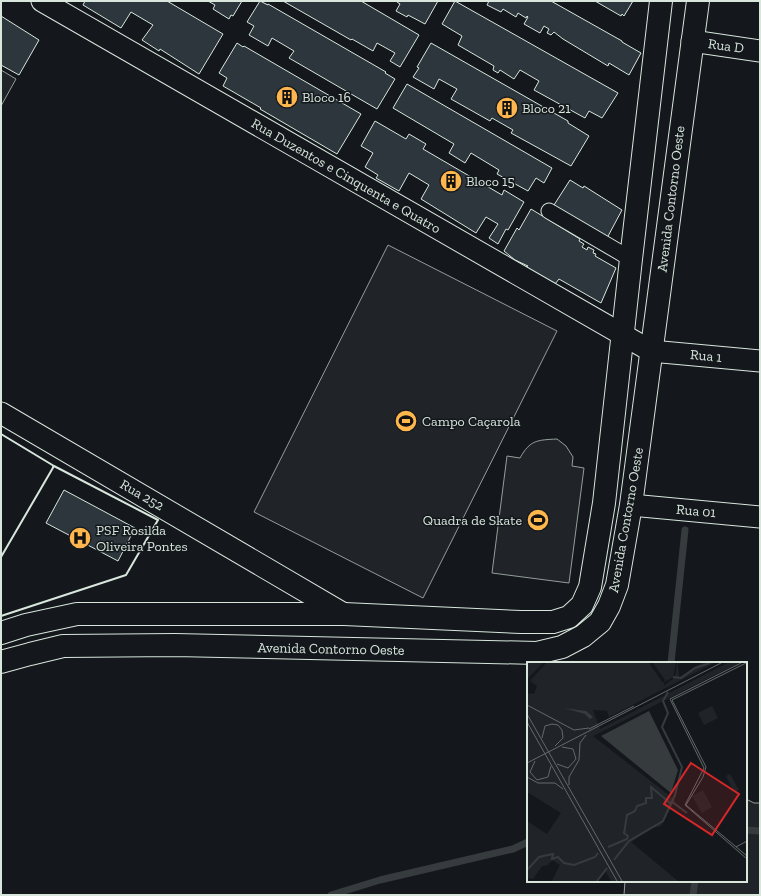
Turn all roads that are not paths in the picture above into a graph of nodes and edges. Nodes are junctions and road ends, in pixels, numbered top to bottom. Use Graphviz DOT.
graph roads {
  1 [pos="42,1"];
  2 [pos="661,1"];
  3 [pos="698,1"];
  4 [pos="692,41"];
  5 [pos="760,51"];
  6 [pos="549,211"];
  7 [pos="631,259"];
  8 [pos="623,335"];
  9 [pos="651,351"];
  10 [pos="760,361"];
  11 [pos="1,413"];
  12 [pos="631,505"];
  13 [pos="760,517"];
  14 [pos="582,605"];
  15 [pos="344,614"];
  16 [pos="600,622"];
  17 [pos="1,633"];
  18 [pos="1,662"];
  1 -- 8 [label="street, Rua Duzentos e Cinquenta e Quatro"];
  2 -- 7 [label="street, Avenida Contorno Oeste"];
  3 -- 4 [label="street, Avenida Contorno Oeste"];
  4 -- 5 [label="street, Rua D"];
  4 -- 9 [label="street, Avenida Contorno Oeste"];
  6 -- 7 [label="street"];
  7 -- 8 [label="street, Avenida Contorno Oeste"];
  8 -- 9 [label="street, Rua Duzentos e Cinquenta e Quatro"];
  8 -- 14 [label="street, Avenida Contorno Oeste"];
  9 -- 10 [label="street, Rua 1"];
  9 -- 12 [label="street, Avenida Contorno Oeste"];
  11 -- 15 [label="street, Rua 252"];
  12 -- 13 [label="street, Rua 01"];
  12 -- 16 [label="street, Avenida Contorno Oeste"];
  14 -- 15 [label="street, Avenida Contorno Oeste"];
  14 -- 16 [label="street"];
  15 -- 17 [label="street, Avenida Contorno Oeste"];
  16 -- 18 [label="street, Avenida Contorno Oeste"];
}
